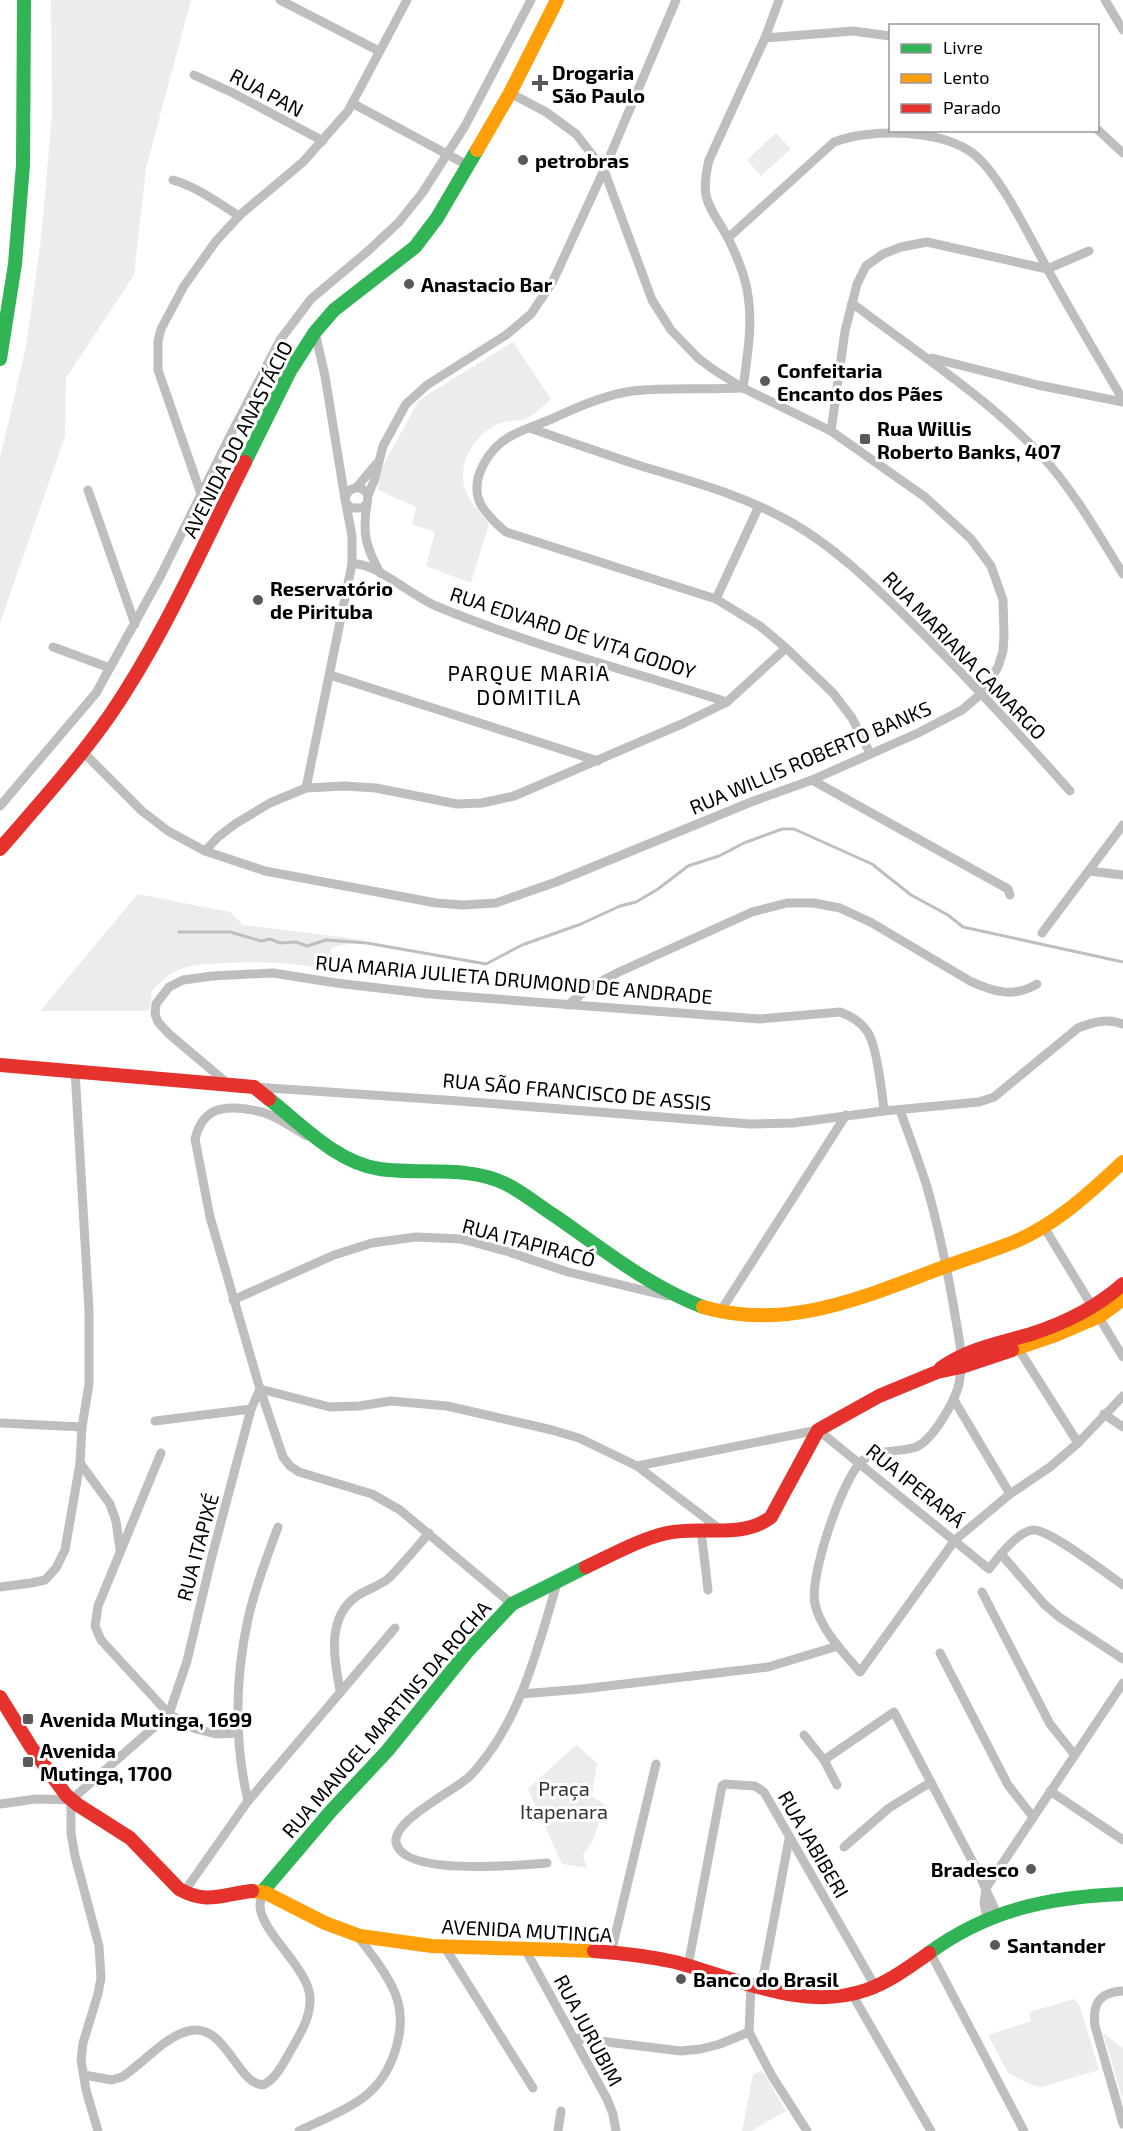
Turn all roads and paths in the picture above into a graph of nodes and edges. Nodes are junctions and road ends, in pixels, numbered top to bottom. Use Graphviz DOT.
graph roads {
  1 [pos="24,0"];
  2 [pos="280,0"];
  3 [pos="406,0"];
  4 [pos="531,0"];
  5 [pos="557,0"];
  6 [pos="676,0"];
  7 [pos="779,0"];
  8 [pos="1106,0"];
  9 [pos="1123,30"];
  10 [pos="889,36"];
  11 [pos="765,38"];
  12 [pos="379,51"];
  13 [pos="194,75"];
  14 [pos="510,93"];
  15 [pos="352,104"];
  16 [pos="1099,131"];
  17 [pos="323,141"];
  18 [pos="1123,153"];
  19 [pos="447,154"];
  20 [pos="469,166"];
  21 [pos="604,170"];
  22 [pos="173,180"];
  23 [pos="239,216"];
  24 [pos="729,238"];
  25 [pos="1089,251"];
  26 [pos="1047,269"];
  27 [pos="852,303"];
  28 [pos="315,332"];
  29 [pos="926,357"];
  30 [pos="0,359"];
  31 [pos="743,388"];
  32 [pos="1123,401"];
  33 [pos="530,428"];
  34 [pos="831,431"];
  35 [pos="379,459"];
  36 [pos="340,466"];
  37 [pos="355,487"];
  38 [pos="88,490"];
  39 [pos="201,494"];
  40 [pos="367,500"];
  41 [pos="346,501"];
  42 [pos="759,506"];
  43 [pos="364,537"];
  44 [pos="353,551"];
  45 [pos="352,564"];
  46 [pos="380,573"];
  47 [pos="1123,574"];
  48 [pos="716,599"];
  49 [pos="135,624"];
  50 [pos="53,647"];
  51 [pos="786,648"];
  52 [pos="110,668"];
  53 [pos="330,675"];
  54 [pos="982,693"];
  55 [pos="727,702"];
  56 [pos="83,752"];
  57 [pos="870,753"];
  58 [pos="598,761"];
  59 [pos="812,780"];
  60 [pos="306,788"];
  61 [pos="1070,791"];
  62 [pos="0,806"];
  63 [pos="1123,825"];
  64 [pos="0,849"];
  65 [pos="205,851"];
  66 [pos="1089,871"];
  67 [pos="1123,875"];
  68 [pos="1010,895"];
  69 [pos="1042,933"];
  70 [pos="1037,984"];
  71 [pos="568,1005"];
  72 [pos="1123,1024"];
  73 [pos="0,1065"];
  74 [pos="75,1070"];
  75 [pos="229,1085"];
  76 [pos="254,1087"];
  77 [pos="900,1110"];
  78 [pos="884,1111"];
  79 [pos="846,1115"];
  80 [pos="330,1148"];
  81 [pos="1123,1162"];
  82 [pos="1044,1227"];
  83 [pos="946,1266"];
  84 [pos="1123,1284"];
  85 [pos="681,1299"];
  86 [pos="1123,1299"];
  87 [pos="233,1300"];
  88 [pos="1097,1311"];
  89 [pos="720,1312"];
  90 [pos="1014,1343"];
  91 [pos="1123,1357"];
  92 [pos="961,1362"];
  93 [pos="260,1389"];
  94 [pos="1123,1396"];
  95 [pos="954,1400"];
  96 [pos="251,1409"];
  97 [pos="1104,1414"];
  98 [pos="155,1421"];
  99 [pos="0,1423"];
  100 [pos="82,1427"];
  101 [pos="1123,1427"];
  102 [pos="819,1430"];
  103 [pos="1078,1443"];
  104 [pos="161,1453"];
  105 [pos="860,1462"];
  106 [pos="80,1463"];
  107 [pos="637,1466"];
  108 [pos="1010,1494"];
  109 [pos="278,1527"];
  110 [pos="701,1530"];
  111 [pos="721,1530"];
  112 [pos="429,1533"];
  113 [pos="955,1540"];
  114 [pos="120,1551"];
  115 [pos="1001,1554"];
  116 [pos="558,1580"];
  117 [pos="1123,1585"];
  118 [pos="0,1587"];
  119 [pos="708,1590"];
  120 [pos="982,1592"];
  121 [pos="512,1604"];
  122 [pos="394,1628"];
  123 [pos="838,1646"];
  124 [pos="940,1653"];
  125 [pos="1123,1659"];
  126 [pos="1123,1683"];
  127 [pos="340,1690"];
  128 [pos="520,1694"];
  129 [pos="0,1697"];
  130 [pos="170,1714"];
  131 [pos="238,1733"];
  132 [pos="804,1735"];
  133 [pos="1074,1754"];
  134 [pos="824,1760"];
  135 [pos="656,1764"];
  136 [pos="931,1782"];
  137 [pos="837,1785"];
  138 [pos="1050,1791"];
  139 [pos="71,1800"];
  140 [pos="248,1801"];
  141 [pos="0,1804"];
  142 [pos="1033,1817"];
  143 [pos="789,1839"];
  144 [pos="1123,1840"];
  145 [pos="844,1847"];
  146 [pos="547,1863"];
  147 [pos="986,1888"];
  148 [pos="184,1892"];
  149 [pos="262,1892"];
  150 [pos="1123,1894"];
  151 [pos="992,1916"];
  152 [pos="357,1935"];
  153 [pos="444,1946"];
  154 [pos="525,1949"];
  155 [pos="930,1952"];
  156 [pos="611,1953"];
  157 [pos="688,1966"];
  158 [pos="875,1986"];
  159 [pos="756,1987"];
  160 [pos="1123,1991"];
  161 [pos="852,1994"];
  162 [pos="749,2032"];
  163 [pos="574,2038"];
  164 [pos="84,2075"];
  165 [pos="532,2088"];
  166 [pos="561,2111"];
  167 [pos="1123,2124"];
  168 [pos="98,2131"];
  169 [pos="299,2131"];
  170 [pos="558,2131"];
  171 [pos="616,2131"];
  172 [pos="807,2131"];
  173 [pos="931,2131"];
  174 [pos="1024,2131"];
  1 -- 30 [label="main road"];
  2 -- 12 [label="street"];
  3 -- 12 [label="street"];
  4 -- 19 [label="street, AVENIDA DO ANASTÁCIO"];
  5 -- 14 [label="main road, AVENIDA DO ANASTÁCIO"];
  6 -- 21 [label="street"];
  7 -- 11 [label="street"];
  8 -- 9 [label="street"];
  10 -- 11 [label="street"];
  11 -- 24 [label="street"];
  12 -- 15 [label="street"];
  13 -- 17 [label="street, RUA PAN"];
  14 -- 20 [label="main road, AVENIDA DO ANASTÁCIO"];
  14 -- 21 [label="street, RUA WILLIS ROBERTO BANKS"];
  15 -- 17 [label="street"];
  15 -- 19 [label="street"];
  16 -- 18 [label="street"];
  17 -- 23 [label="street"];
  19 -- 20 [label="street"];
  19 -- 39 [label="street, AVENIDA DO ANASTÁCIO"];
  20 -- 28 [label="main road, AVENIDA DO ANASTÁCIO"];
  21 -- 31 [label="street, RUA WILLIS ROBERTO BANKS"];
  21 -- 35 [label="street"];
  22 -- 23 [label="street"];
  23 -- 39 [label="street"];
  24 -- 26 [label="street"];
  24 -- 31 [label="street"];
  25 -- 26 [label="street"];
  26 -- 27 [label="street"];
  26 -- 32 [label="street"];
  27 -- 29 [label="street"];
  27 -- 34 [label="street"];
  28 -- 36 [label="street"];
  28 -- 56 [label="main road, AVENIDA DO ANASTÁCIO"];
  29 -- 32 [label="street"];
  29 -- 47 [label="street"];
  31 -- 33 [label="street"];
  31 -- 34 [label="street, RUA WILLIS ROBERTO BANKS"];
  33 -- 42 [label="street, RUA MARIANA CAMARGO"];
  33 -- 48 [label="street"];
  34 -- 54 [label="street, RUA WILLIS ROBERTO BANKS"];
  35 -- 37 [label="street"];
  35 -- 40 [label="street"];
  36 -- 37 [label="street"];
  36 -- 41 [label="street"];
  37 -- 40 [label="street"];
  37 -- 41 [label="street"];
  38 -- 49 [label="street"];
  39 -- 49 [label="street, AVENIDA DO ANASTÁCIO"];
  40 -- 41 [label="street"];
  40 -- 43 [label="street"];
  41 -- 44 [label="street"];
  42 -- 48 [label="street"];
  42 -- 54 [label="street, RUA MARIANA CAMARGO"];
  43 -- 44 [label="street"];
  43 -- 46 [label="street"];
  44 -- 45 [label="street"];
  45 -- 46 [label="street, RUA EDVARD DE VITA GODOY"];
  45 -- 53 [label="street"];
  46 -- 55 [label="street, RUA EDVARD DE VITA GODOY"];
  48 -- 51 [label="street"];
  49 -- 52 [label="street, AVENIDA DO ANASTÁCIO"];
  50 -- 52 [label="street"];
  51 -- 55 [label="street"];
  51 -- 57 [label="street"];
  52 -- 62 [label="street, AVENIDA DO ANASTÁCIO"];
  53 -- 58 [label="street"];
  53 -- 60 [label="street"];
  54 -- 57 [label="street, RUA WILLIS ROBERTO BANKS"];
  54 -- 61 [label="street, RUA MARIANA CAMARGO"];
  55 -- 58 [label="street"];
  56 -- 64 [label="main road, AVENIDA DO ANASTÁCIO"];
  56 -- 65 [label="street, RUA WILLIS ROBERTO BANKS"];
  57 -- 59 [label="street, RUA WILLIS ROBERTO BANKS"];
  58 -- 60 [label="street"];
  59 -- 65 [label="street, RUA WILLIS ROBERTO BANKS"];
  59 -- 68 [label="street"];
  60 -- 65 [label="street"];
  63 -- 66 [label="street"];
  66 -- 67 [label="street"];
  66 -- 69 [label="street"];
  70 -- 71 [label="street"];
  71 -- 75 [label="street, RUA MARIA JULIETA DRUMOND DE ANDRADE"];
  71 -- 78 [label="street, RUA MARIA JULIETA DRUMOND DE ANDRADE"];
  72 -- 77 [label="street, RUA SÃO FRANCISCO DE ASSIS"];
  73 -- 74 [label="main road, RUA SÃO FRANCISCO DE ASSIS"];
  74 -- 75 [label="main road, RUA SÃO FRANCISCO DE ASSIS"];
  74 -- 100 [label="street"];
  75 -- 76 [label="main road, RUA SÃO FRANCISCO DE ASSIS"];
  76 -- 79 [label="street, RUA SÃO FRANCISCO DE ASSIS"];
  76 -- 80 [label="main road"];
  77 -- 78 [label="street, RUA SÃO FRANCISCO DE ASSIS"];
  77 -- 83 [label="street"];
  78 -- 79 [label="street, RUA SÃO FRANCISCO DE ASSIS"];
  79 -- 89 [label="street"];
  80 -- 85 [label="main road"];
  80 -- 87 [label="street"];
  81 -- 82 [label="main road"];
  82 -- 83 [label="main road"];
  82 -- 88 [label="street"];
  83 -- 89 [label="main road"];
  83 -- 92 [label="street"];
  84 -- 88 [label="main road"];
  85 -- 87 [label="street, RUA ITAPIRACÓ"];
  85 -- 89 [label="main road"];
  86 -- 88 [label="main road"];
  87 -- 93 [label="street"];
  88 -- 90 [label="main road"];
  88 -- 91 [label="street"];
  90 -- 92 [label="main road"];
  90 -- 103 [label="street"];
  92 -- 95 [label="street"];
  92 -- 102 [label="main road"];
  93 -- 96 [label="street, RUA ITAPIXÉ"];
  93 -- 107 [label="street"];
  93 -- 112 [label="street"];
  94 -- 97 [label="street"];
  95 -- 105 [label="street"];
  95 -- 108 [label="street"];
  96 -- 98 [label="street"];
  96 -- 130 [label="street, RUA ITAPIXÉ"];
  97 -- 101 [label="street"];
  97 -- 103 [label="street"];
  99 -- 100 [label="street"];
  100 -- 106 [label="street"];
  102 -- 105 [label="street, RUA IPERARÁ"];
  102 -- 107 [label="street"];
  102 -- 111 [label="main road, RUA MANOEL MARTINS DA ROCHA"];
  103 -- 108 [label="street"];
  104 -- 114 [label="street"];
  105 -- 113 [label="street, RUA IPERARÁ"];
  105 -- 123 [label="street"];
  106 -- 114 [label="street"];
  106 -- 118 [label="street"];
  107 -- 111 [label="street"];
  108 -- 113 [label="street"];
  109 -- 131 [label="street"];
  110 -- 111 [label="main road, RUA MANOEL MARTINS DA ROCHA"];
  110 -- 116 [label="main road, RUA MANOEL MARTINS DA ROCHA"];
  110 -- 119 [label="street"];
  112 -- 121 [label="street"];
  112 -- 127 [label="street"];
  113 -- 115 [label="street, RUA IPERARÁ"];
  113 -- 123 [label="street"];
  114 -- 130 [label="street"];
  115 -- 117 [label="street"];
  115 -- 125 [label="street"];
  116 -- 121 [label="main road, RUA MANOEL MARTINS DA ROCHA"];
  116 -- 128 [label="street"];
  120 -- 133 [label="street"];
  121 -- 149 [label="main road, RUA MANOEL MARTINS DA ROCHA"];
  122 -- 127 [label="street"];
  123 -- 128 [label="street"];
  124 -- 142 [label="street"];
  126 -- 133 [label="street"];
  127 -- 140 [label="street"];
  128 -- 146 [label="street"];
  129 -- 139 [label="main road"];
  130 -- 131 [label="street"];
  130 -- 139 [label="street"];
  131 -- 140 [label="street"];
  132 -- 134 [label="street"];
  133 -- 138 [label="street"];
  134 -- 136 [label="street"];
  134 -- 137 [label="street"];
  135 -- 156 [label="street"];
  136 -- 145 [label="street"];
  136 -- 147 [label="street"];
  138 -- 142 [label="street"];
  138 -- 144 [label="street"];
  139 -- 141 [label="street"];
  139 -- 148 [label="main road"];
  139 -- 164 [label="street"];
  140 -- 148 [label="street"];
  142 -- 147 [label="street"];
  143 -- 157 [label="street, RUA JABIBERI"];
  143 -- 158 [label="street, RUA JABIBERI"];
  143 -- 159 [label="street"];
  147 -- 151 [label="street"];
  148 -- 149 [label="main road"];
  149 -- 152 [label="main road, AVENIDA MUTINGA"];
  149 -- 164 [label="street"];
  150 -- 151 [label="main road, AVENIDA MUTINGA"];
  151 -- 155 [label="main road, AVENIDA MUTINGA"];
  152 -- 153 [label="main road, AVENIDA MUTINGA"];
  152 -- 169 [label="street"];
  153 -- 154 [label="main road, AVENIDA MUTINGA"];
  153 -- 165 [label="street"];
  154 -- 156 [label="main road, AVENIDA MUTINGA"];
  154 -- 163 [label="street, RUA JURUBIM"];
  155 -- 158 [label="main road, AVENIDA MUTINGA"];
  155 -- 174 [label="street"];
  156 -- 157 [label="main road, AVENIDA MUTINGA"];
  157 -- 159 [label="main road, AVENIDA MUTINGA"];
  158 -- 161 [label="main road, AVENIDA MUTINGA"];
  159 -- 161 [label="main road, AVENIDA MUTINGA"];
  159 -- 162 [label="street"];
  160 -- 167 [label="street"];
  161 -- 173 [label="street"];
  162 -- 163 [label="street"];
  162 -- 172 [label="street"];
  163 -- 171 [label="street, RUA JURUBIM"];
  164 -- 168 [label="street"];
  166 -- 170 [label="street"];
}
